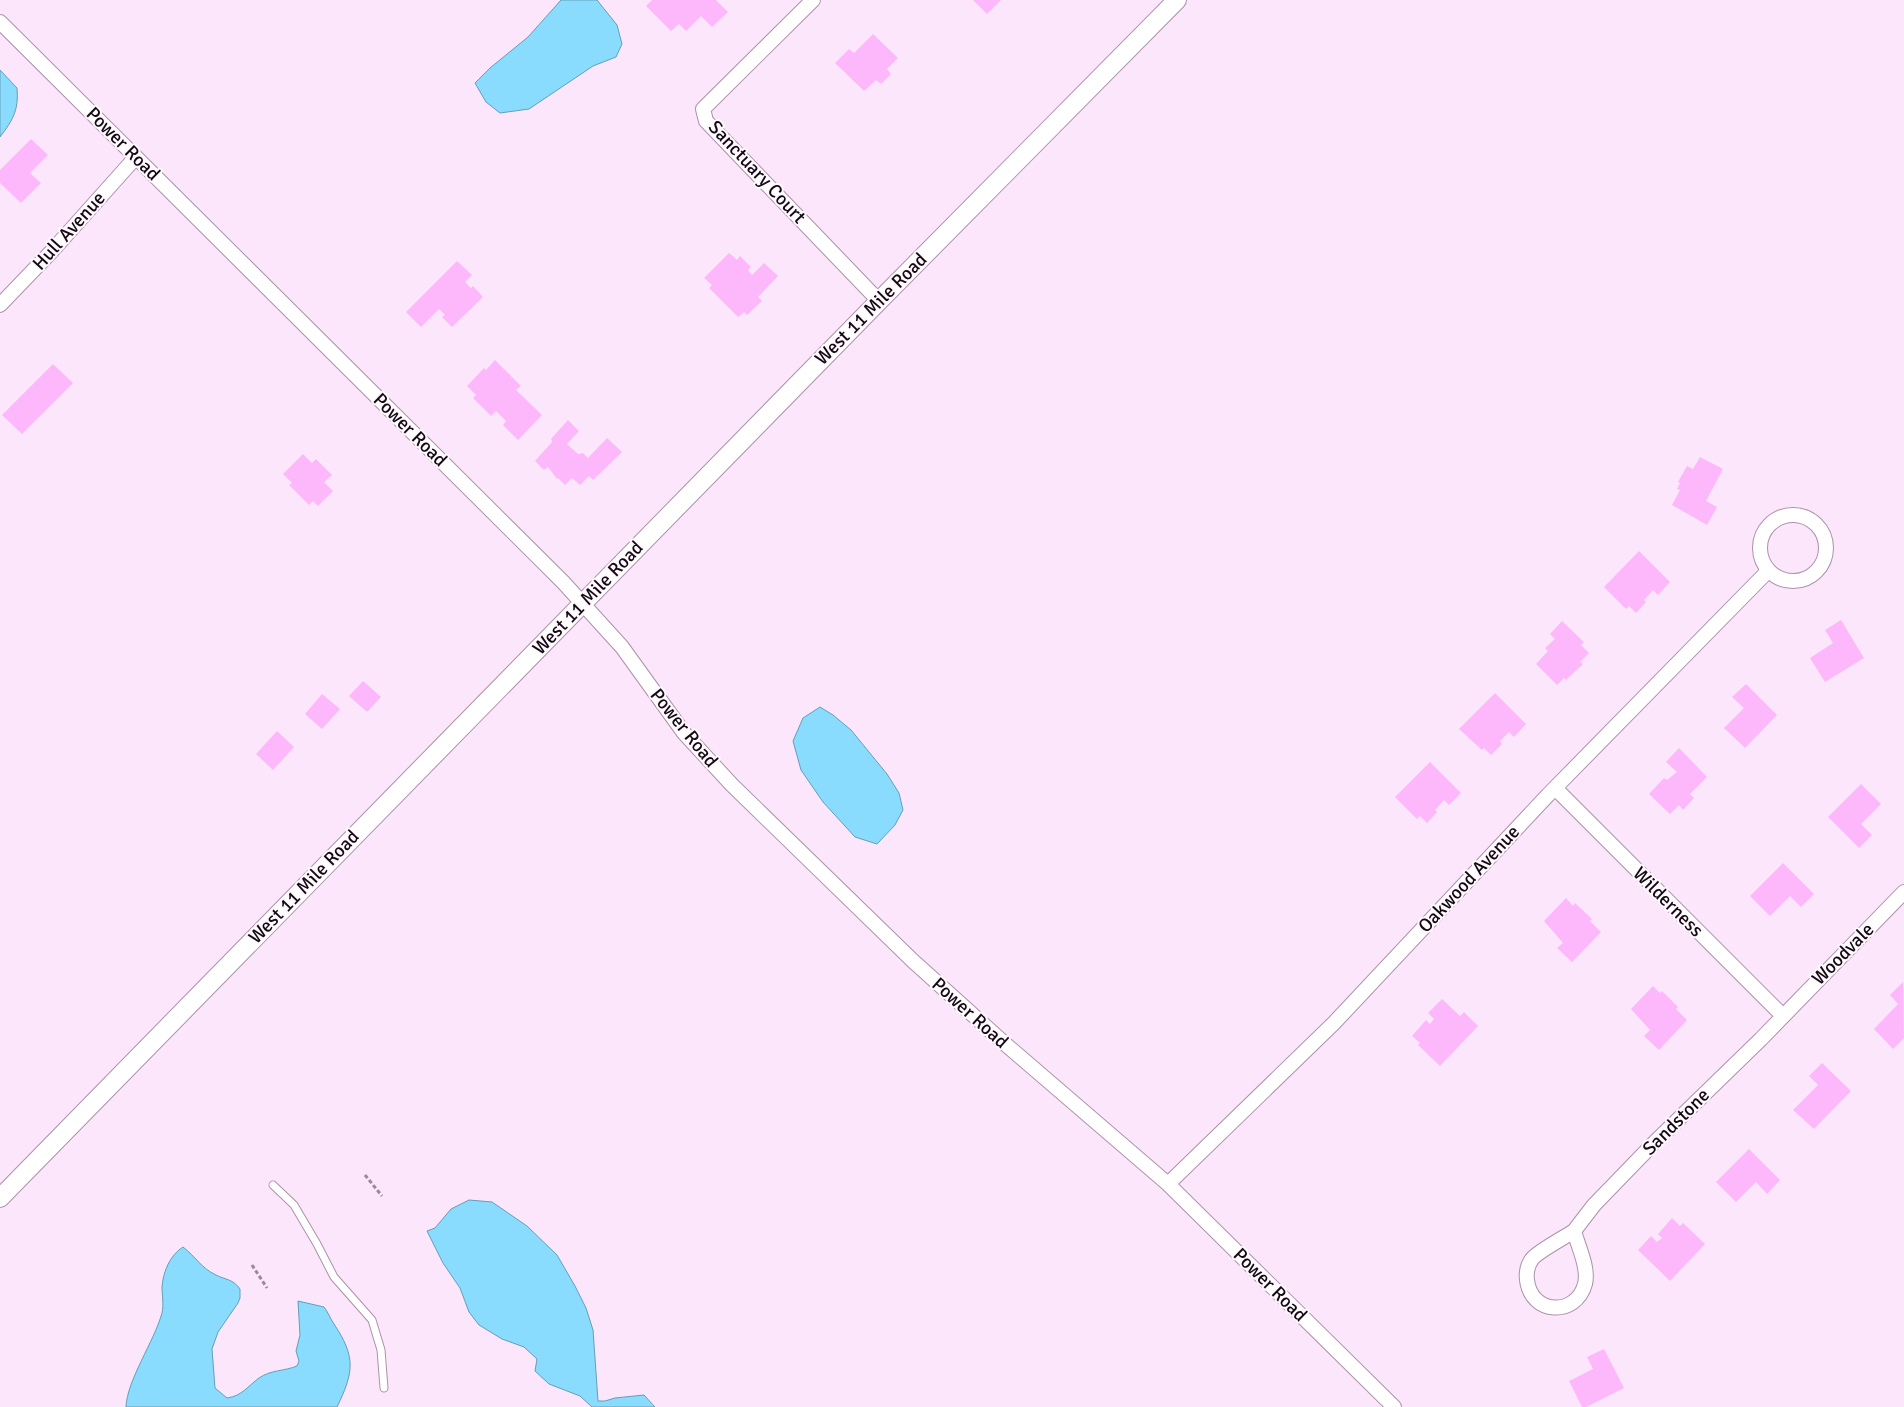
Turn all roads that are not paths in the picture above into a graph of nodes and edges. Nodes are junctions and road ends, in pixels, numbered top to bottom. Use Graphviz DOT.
graph roads {
  1 [pos="813,0"];
  2 [pos="1177,0"];
  3 [pos="0,22"];
  4 [pos="136,157"];
  5 [pos="879,301"];
  6 [pos="0,305"];
  7 [pos="1768,571"];
  8 [pos="583,604"];
  9 [pos="1555,788"];
  10 [pos="1904,892"];
  11 [pos="1782,1016"];
  12 [pos="1168,1184"];
  13 [pos="273,1185"];
  14 [pos="0,1198"];
  15 [pos="1574,1231"];
  16 [pos="384,1388"];
  17 [pos="1394,1407"];
  1 -- 5 [label="street, Sanctuary Court"];
  2 -- 5 [label="street, West 11 Mile Road"];
  3 -- 4 [label="street, Power Road"];
  4 -- 6 [label="street, Hull Avenue"];
  4 -- 8 [label="street, Power Road"];
  5 -- 8 [label="street, West 11 Mile Road"];
  7 -- 7 [label="street"];
  7 -- 9 [label="street, Oakwood Avenue"];
  8 -- 12 [label="street, Power Road"];
  8 -- 14 [label="street, West 11 Mile Road"];
  9 -- 11 [label="street, Wilderness"];
  9 -- 12 [label="street, Oakwood Avenue"];
  10 -- 11 [label="street, Woodvale"];
  11 -- 15 [label="street, Sandstone"];
  12 -- 17 [label="street, Power Road"];
  13 -- 16 [label="lane"];
  15 -- 15 [label="street, Sandstone"];
}
